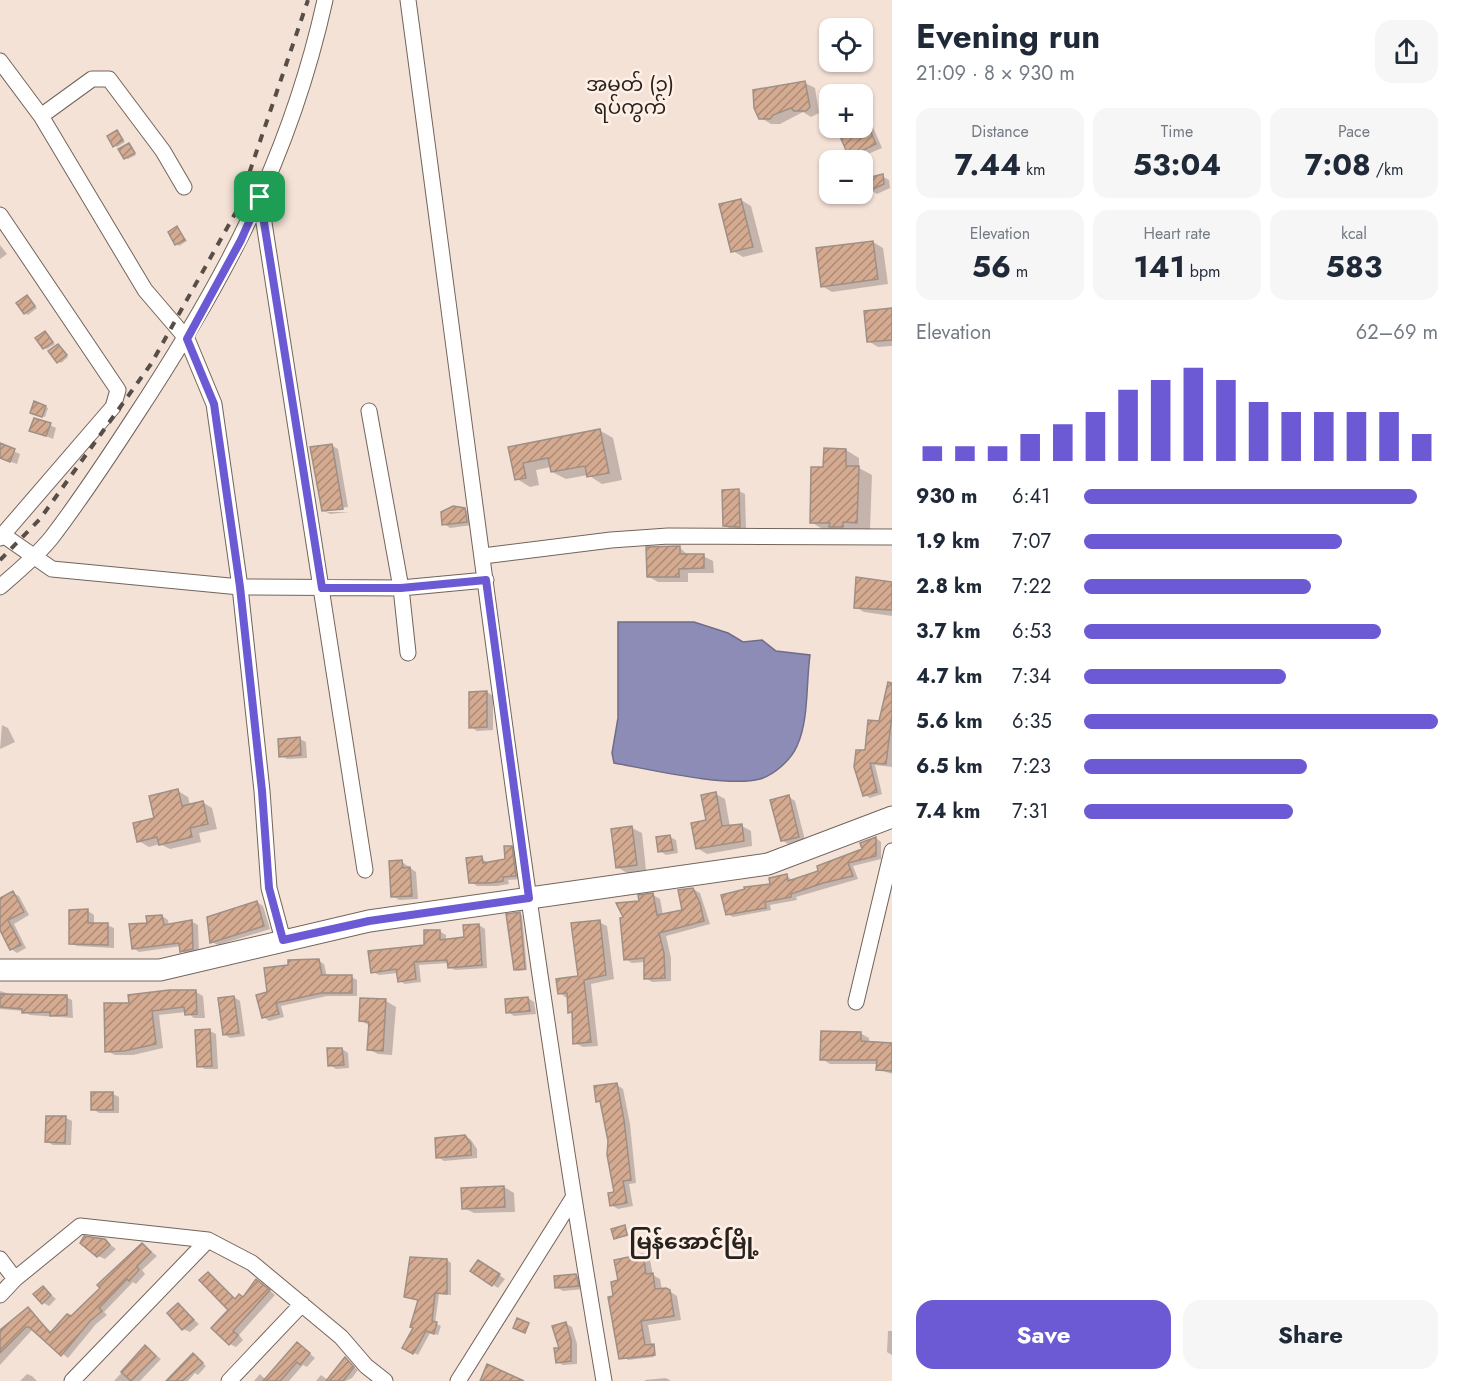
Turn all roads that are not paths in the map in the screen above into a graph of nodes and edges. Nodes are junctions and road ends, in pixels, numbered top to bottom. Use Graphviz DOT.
graph roads {
  1 [pos="325,0"];
  2 [pos="408,0"];
  3 [pos="0,61"];
  4 [pos="41,116"];
  5 [pos="184,187"];
  6 [pos="260,197"];
  7 [pos="0,215"];
  8 [pos="187,339"];
  9 [pos="369,411"];
  10 [pos="1,536"];
  11 [pos="892,537"];
  12 [pos="483,556"];
  13 [pos="33,557"];
  14 [pos="486,580"];
  15 [pos="0,587"];
  16 [pos="240,587"];
  17 [pos="322,588"];
  18 [pos="401,588"];
  19 [pos="408,653"];
  20 [pos="892,817"];
  21 [pos="892,851"];
  22 [pos="365,870"];
  23 [pos="529,898"];
  24 [pos="283,940"];
  25 [pos="0,970"];
  26 [pos="856,1002"];
  27 [pos="573,1198"];
  28 [pos="208,1240"];
  29 [pos="0,1259"];
  30 [pos="15,1279"];
  31 [pos="0,1295"];
  32 [pos="302,1304"];
  33 [pos="72,1381"];
  34 [pos="229,1381"];
  35 [pos="385,1381"];
  36 [pos="458,1381"];
  37 [pos="604,1381"];
  1 -- 6 [label="street"];
  2 -- 12 [label="street"];
  3 -- 4 [label="street"];
  4 -- 5 [label="street"];
  4 -- 8 [label="street"];
  6 -- 8 [label="street"];
  6 -- 17 [label="street"];
  7 -- 10 [label="street"];
  8 -- 13 [label="street"];
  8 -- 16 [label="street"];
  9 -- 18 [label="street"];
  10 -- 13 [label="street"];
  11 -- 12 [label="street"];
  12 -- 14 [label="street"];
  13 -- 15 [label="street"];
  13 -- 16 [label="street"];
  14 -- 18 [label="street"];
  14 -- 23 [label="street"];
  16 -- 17 [label="street"];
  16 -- 24 [label="street"];
  17 -- 18 [label="street"];
  17 -- 22 [label="street"];
  18 -- 19 [label="street"];
  20 -- 23 [label="main road"];
  21 -- 26 [label="street"];
  23 -- 24 [label="main road"];
  23 -- 27 [label="street"];
  24 -- 25 [label="main road"];
  27 -- 36 [label="street"];
  27 -- 37 [label="street"];
  28 -- 30 [label="street"];
  28 -- 32 [label="street"];
  28 -- 33 [label="street"];
  29 -- 30 [label="street"];
  30 -- 31 [label="street"];
  32 -- 34 [label="street"];
  32 -- 35 [label="street"];
}
